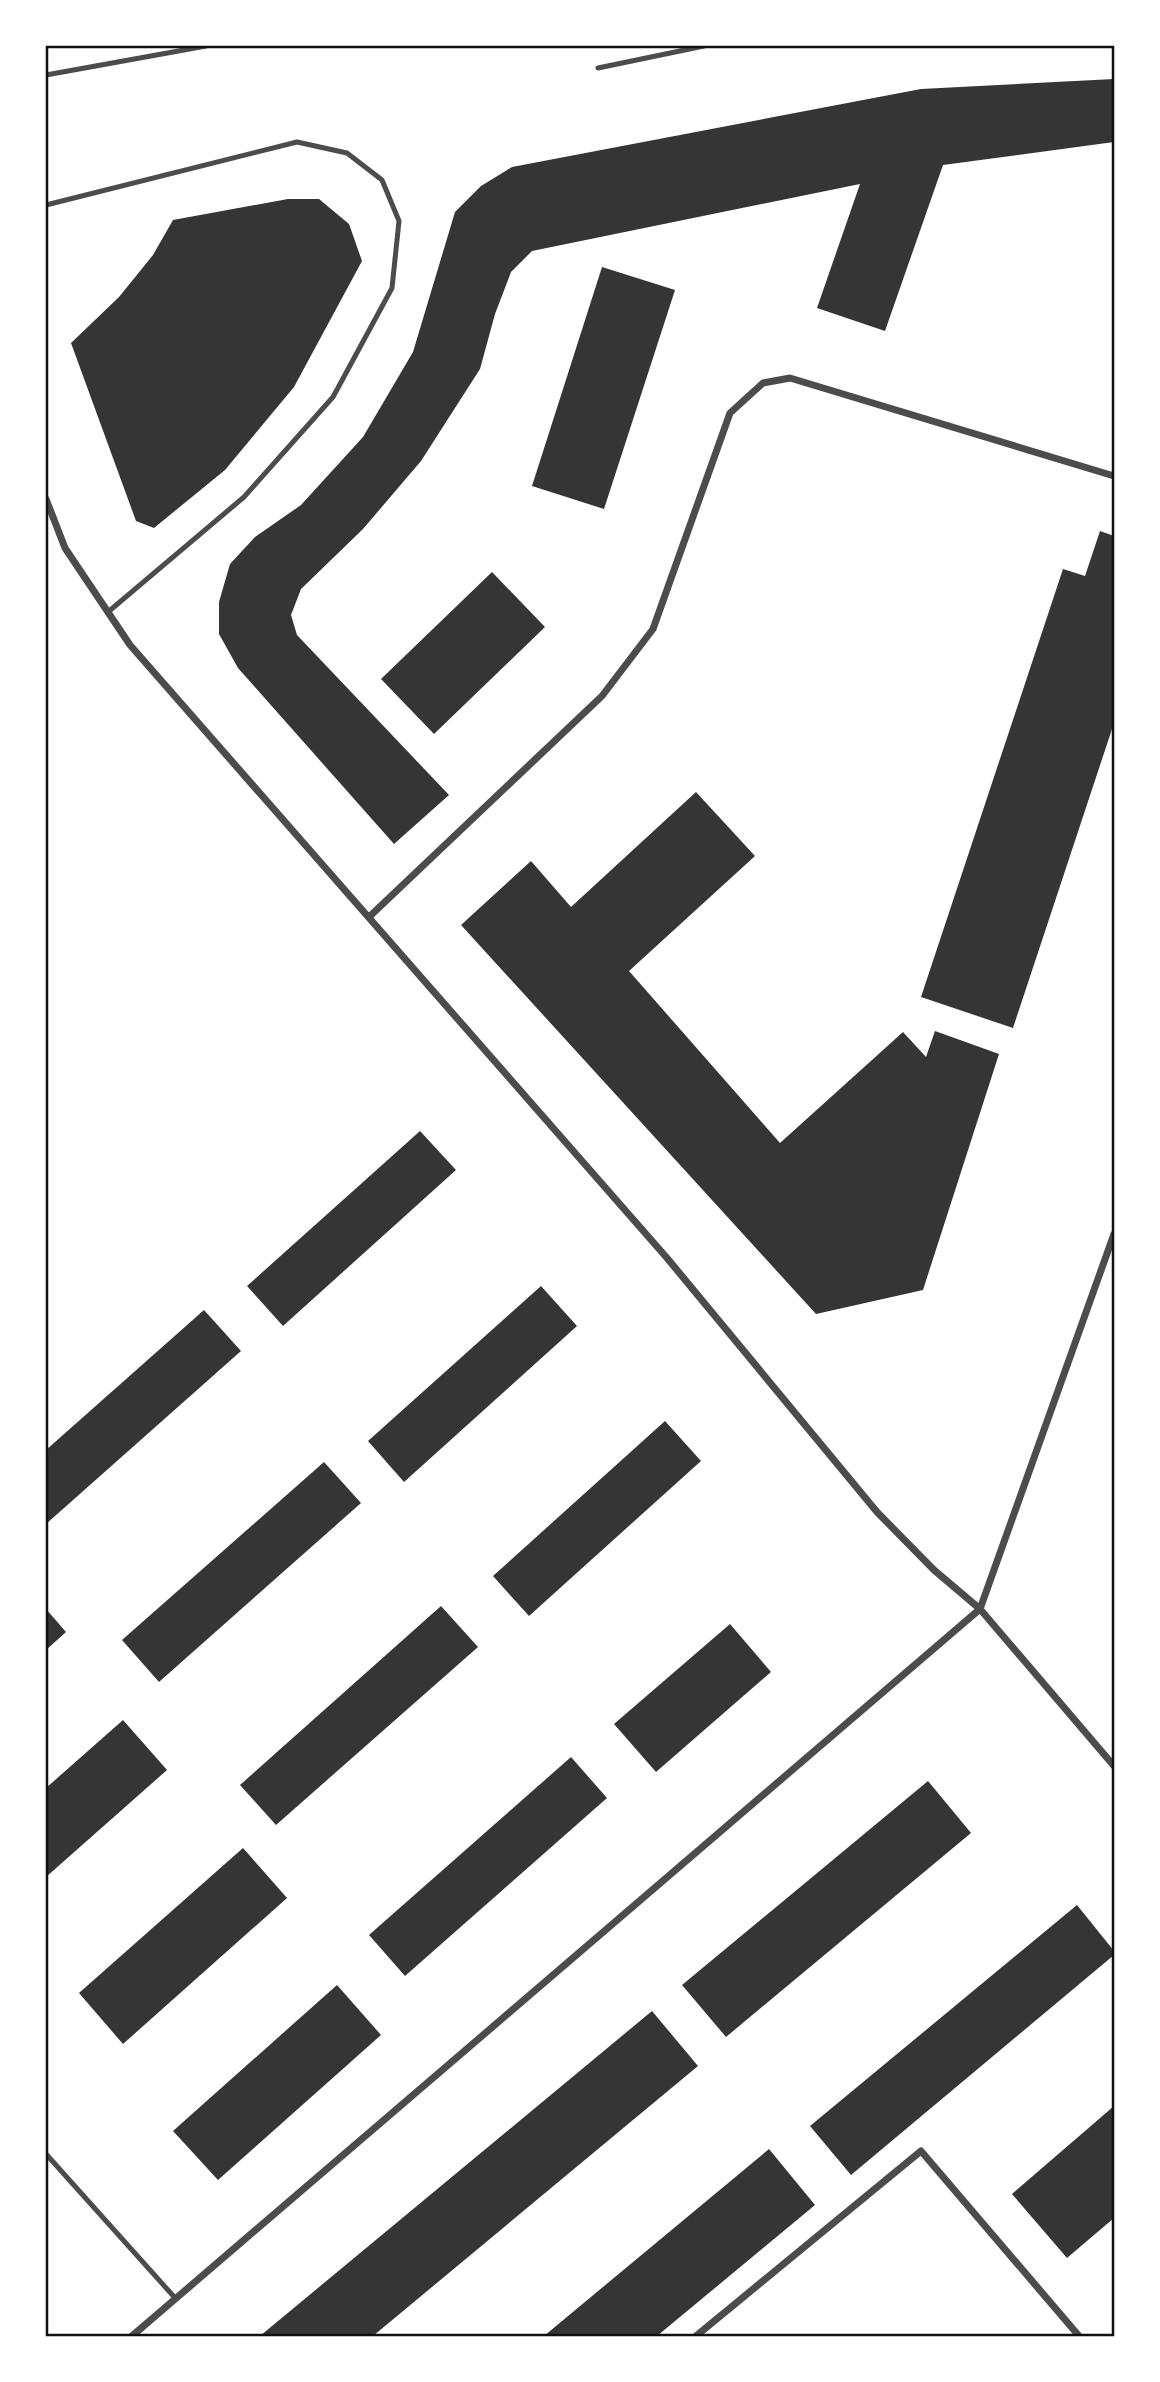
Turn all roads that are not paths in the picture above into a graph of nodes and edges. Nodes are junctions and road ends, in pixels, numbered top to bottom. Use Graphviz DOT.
graph roads {
  1 [pos="206,46"];
  2 [pos="704,46"];
  3 [pos="598,68"];
  4 [pos="46,75"];
  5 [pos="46,205"];
  6 [pos="1115,476"];
  7 [pos="46,499"];
  8 [pos="108,612"];
  9 [pos="369,916"];
  10 [pos="1115,1234"];
  11 [pos="980,1609"];
  12 [pos="1115,1766"];
  13 [pos="46,2154"];
  14 [pos="176,2299"];
  15 [pos="132,2336"];
  16 [pos="696,2336"];
  17 [pos="1079,2336"];
  1 -- 4 [label="lane"];
  2 -- 3 [label="lane"];
  5 -- 8 [label="lane"];
  6 -- 9 [label="street"];
  7 -- 8 [label="street"];
  8 -- 9 [label="street"];
  9 -- 11 [label="street"];
  10 -- 11 [label="street"];
  11 -- 12 [label="street"];
  11 -- 14 [label="street"];
  13 -- 14 [label="lane"];
  14 -- 15 [label="street"];
  16 -- 17 [label="street"];
}
